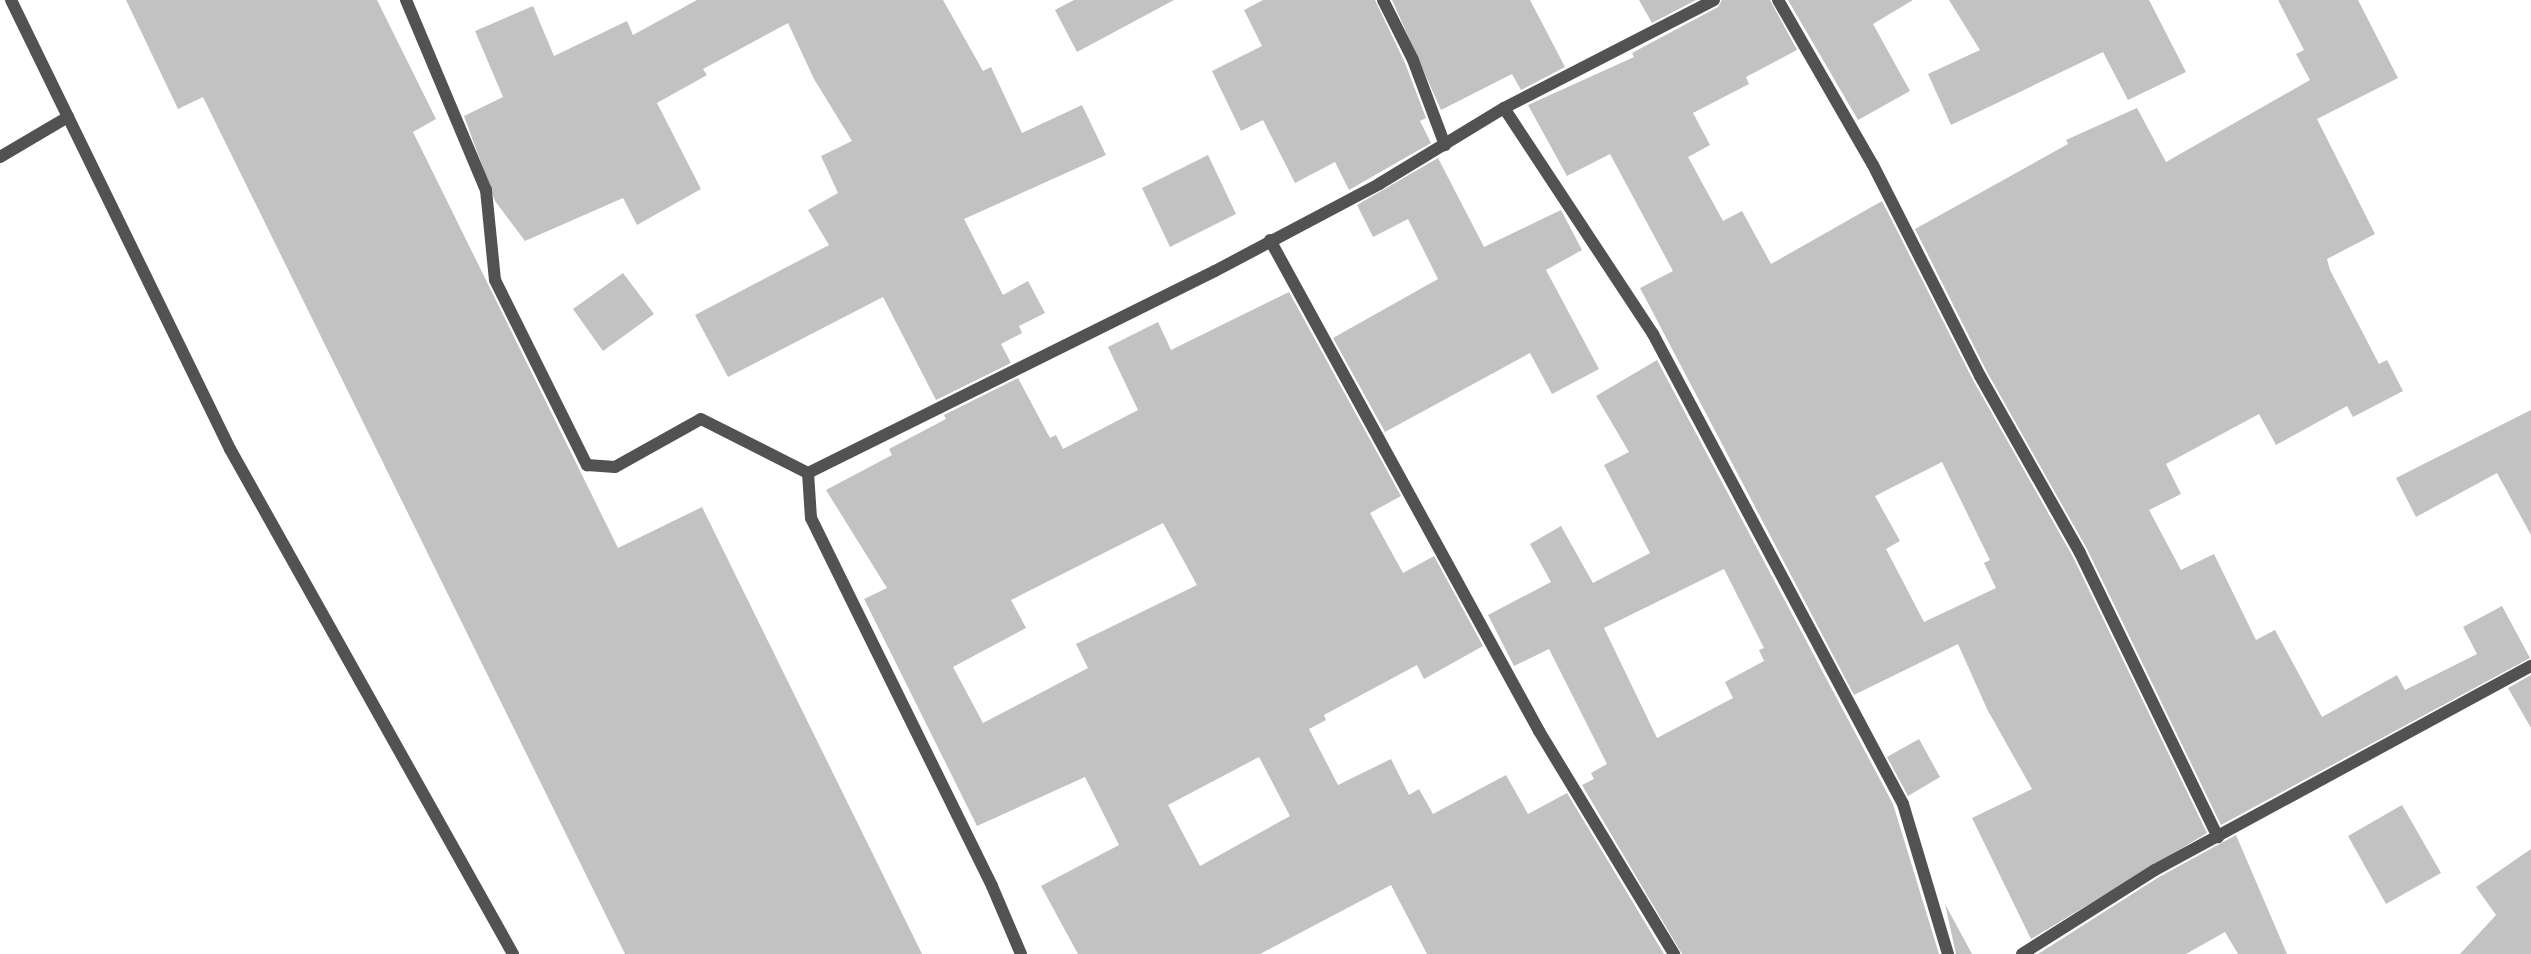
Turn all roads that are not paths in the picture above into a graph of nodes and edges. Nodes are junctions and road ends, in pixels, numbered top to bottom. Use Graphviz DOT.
graph roads {
  1 [pos="11,0"];
  2 [pos="406,0"];
  3 [pos="1383,0"];
  4 [pos="1714,0"];
  5 [pos="1778,0"];
  6 [pos="1504,108"];
  7 [pos="68,117"];
  8 [pos="1445,146"];
  9 [pos="0,157"];
  10 [pos="1270,240"];
  11 [pos="808,473"];
  12 [pos="2531,666"];
  13 [pos="2218,837"];
  14 [pos="513,954"];
  15 [pos="1021,954"];
  16 [pos="1674,954"];
  17 [pos="1948,954"];
  18 [pos="2022,954"];
  1 -- 7 [label="street"];
  2 -- 11 [label="street"];
  3 -- 8 [label="street"];
  4 -- 6 [label="street"];
  5 -- 13 [label="street"];
  6 -- 8 [label="street"];
  6 -- 17 [label="street"];
  7 -- 9 [label="street"];
  7 -- 14 [label="street"];
  8 -- 10 [label="street"];
  10 -- 11 [label="street"];
  10 -- 16 [label="street"];
  11 -- 15 [label="street"];
  12 -- 13 [label="street"];
  13 -- 18 [label="street"];
}
